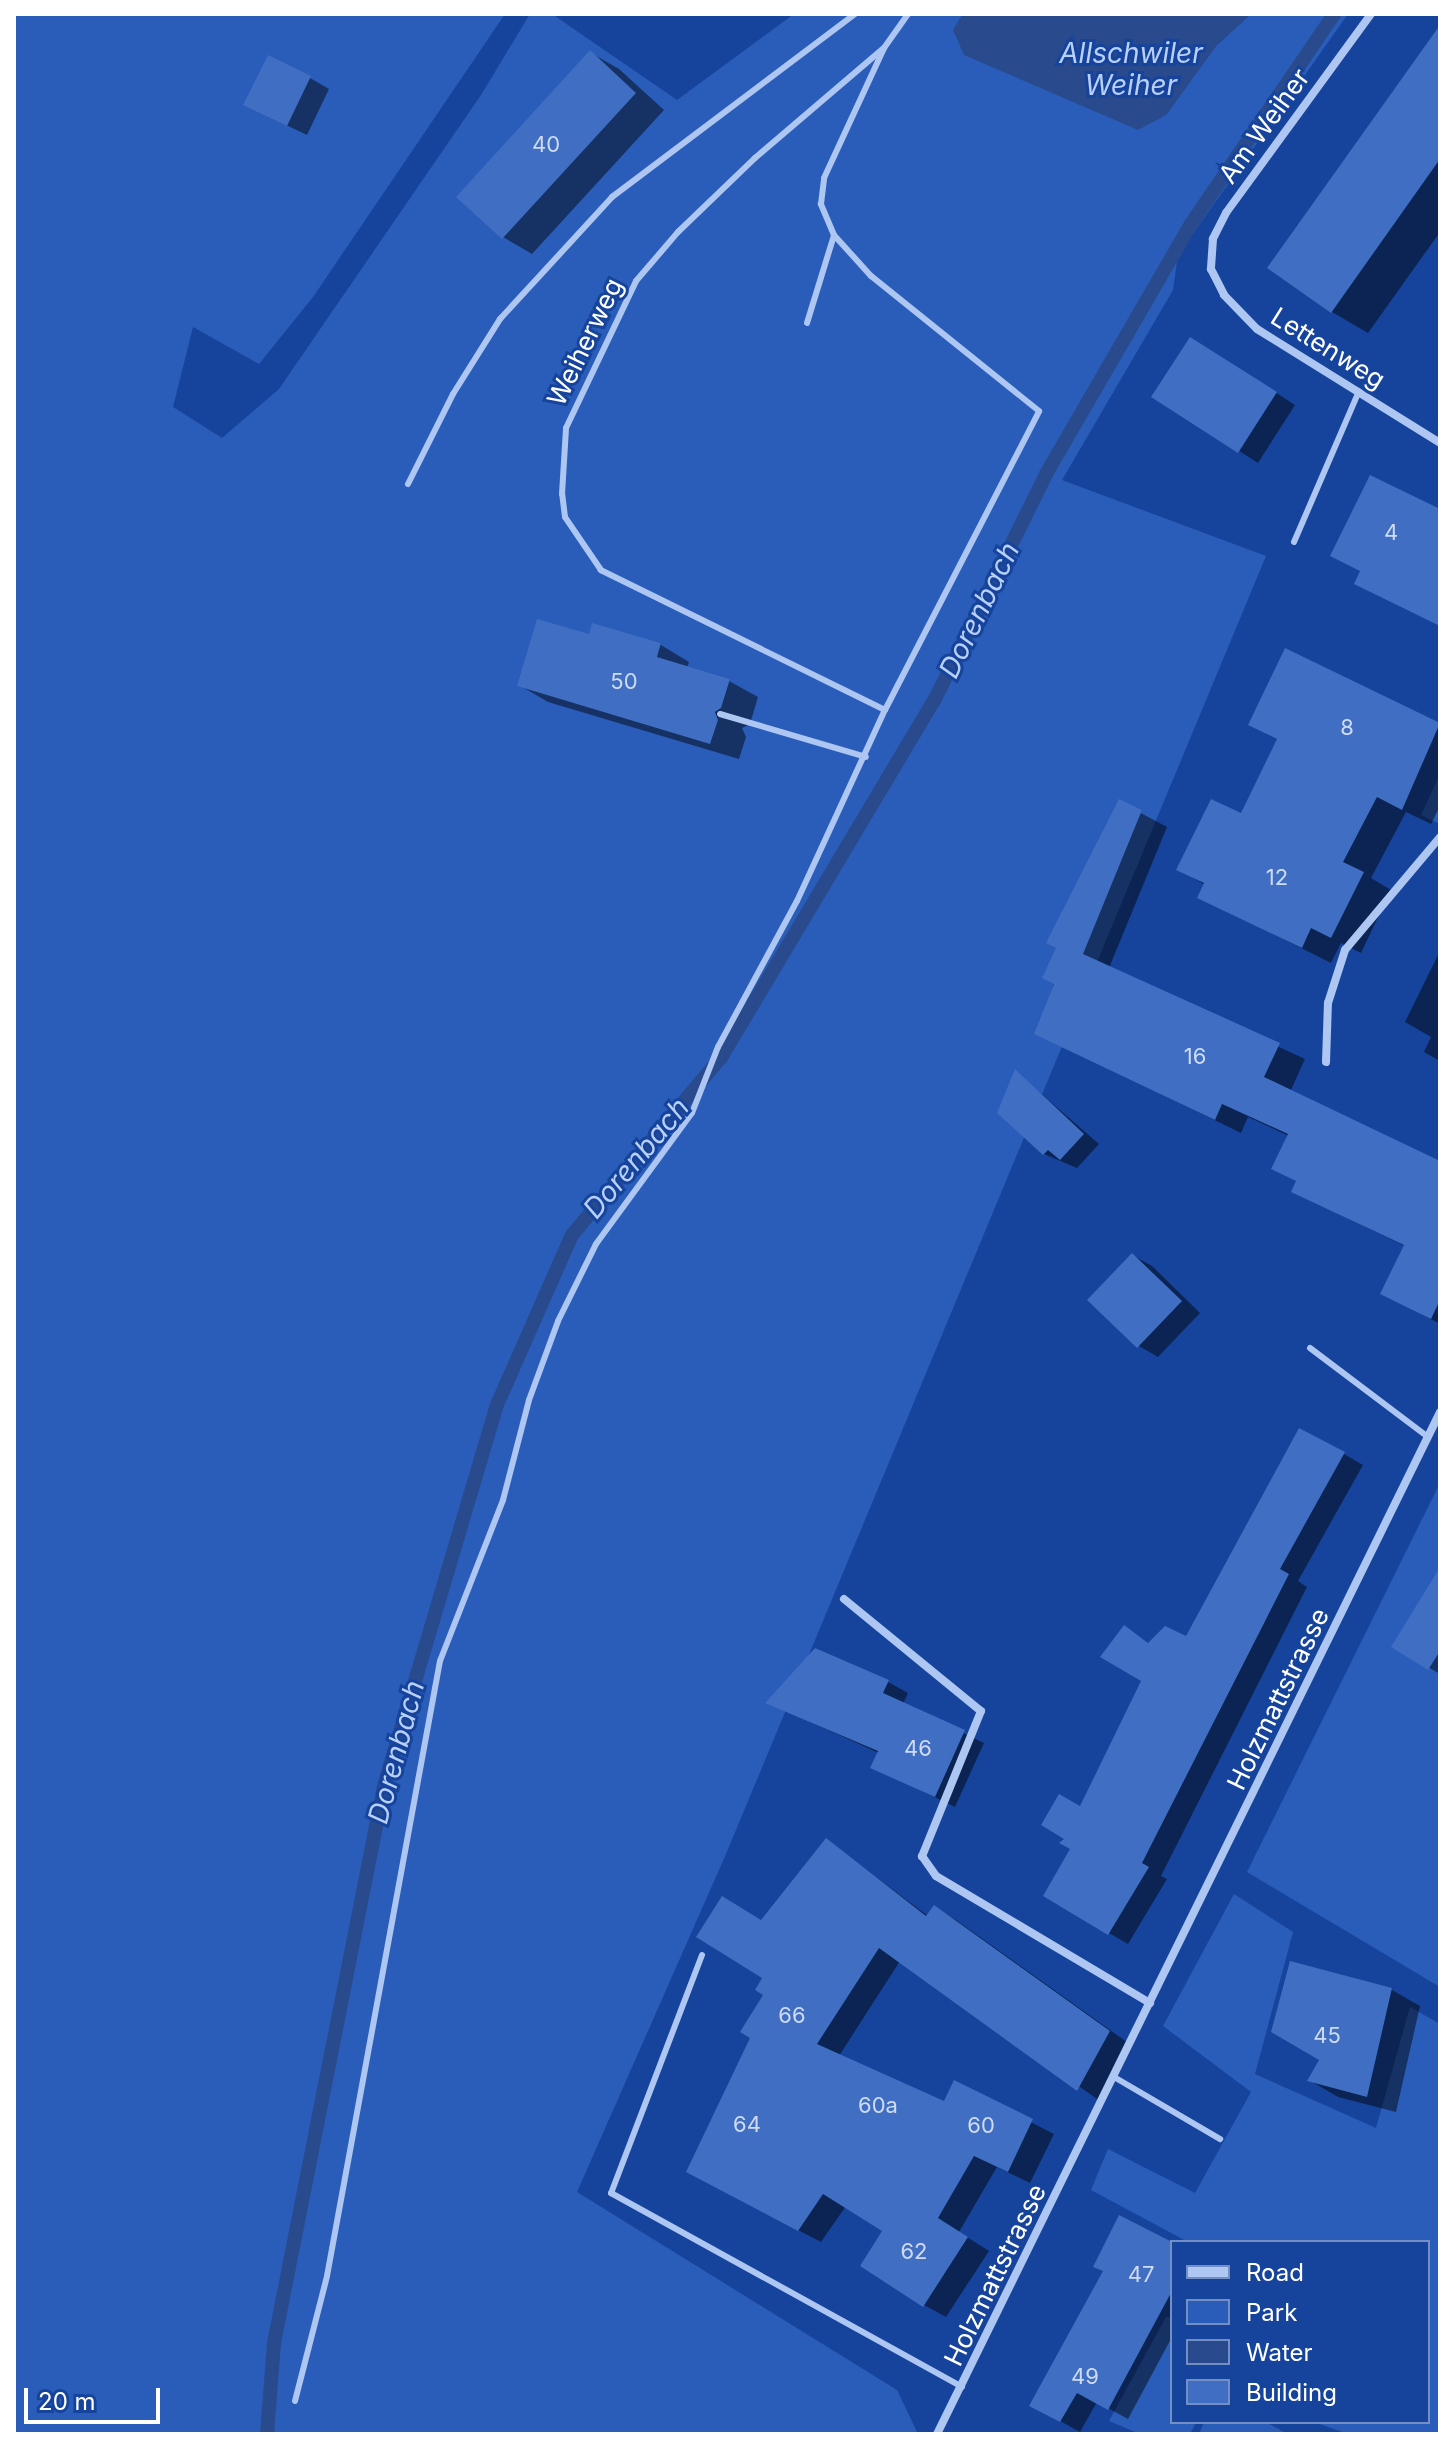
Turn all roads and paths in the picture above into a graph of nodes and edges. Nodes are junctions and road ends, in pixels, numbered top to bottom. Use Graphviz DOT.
graph roads {
  1 [pos="855,14"];
  2 [pos="908,14"];
  3 [pos="1371,14"];
  4 [pos="884,48"];
  5 [pos="834,235"];
  6 [pos="1211,269"];
  7 [pos="807,323"];
  8 [pos="1359,391"];
  9 [pos="1440,443"];
  10 [pos="408,484"];
  11 [pos="1294,542"];
  12 [pos="885,710"];
  13 [pos="720,714"];
  14 [pos="866,757"];
  15 [pos="1440,837"];
  16 [pos="1326,1062"];
  17 [pos="1310,1348"];
  18 [pos="1440,1412"];
  19 [pos="1428,1437"];
  20 [pos="844,1599"];
  21 [pos="702,1955"];
  22 [pos="1150,2003"];
  23 [pos="1114,2077"];
  24 [pos="1220,2139"];
  25 [pos="962,2387"];
  26 [pos="295,2401"];
  27 [pos="937,2434"];
  1 -- 10 [label="lane"];
  2 -- 4 [label="lane, Weiherweg"];
  3 -- 6 [label="street, Am Weiher"];
  4 -- 5 [label="lane"];
  4 -- 12 [label="lane, Weiherweg"];
  5 -- 7 [label="lane"];
  5 -- 12 [label="lane"];
  6 -- 8 [label="street, Lettenweg"];
  8 -- 9 [label="street, Lettenweg"];
  8 -- 11 [label="lane"];
  12 -- 14 [label="lane"];
  13 -- 14 [label="lane"];
  14 -- 26 [label="lane"];
  15 -- 16 [label="street"];
  17 -- 19 [label="lane"];
  18 -- 19 [label="street, Holzmattstrasse"];
  19 -- 22 [label="street, Holzmattstrasse"];
  20 -- 22 [label="street"];
  21 -- 25 [label="lane"];
  22 -- 23 [label="street, Holzmattstrasse"];
  23 -- 24 [label="lane"];
  23 -- 25 [label="street, Holzmattstrasse"];
  25 -- 27 [label="street, Holzmattstrasse"];
}
